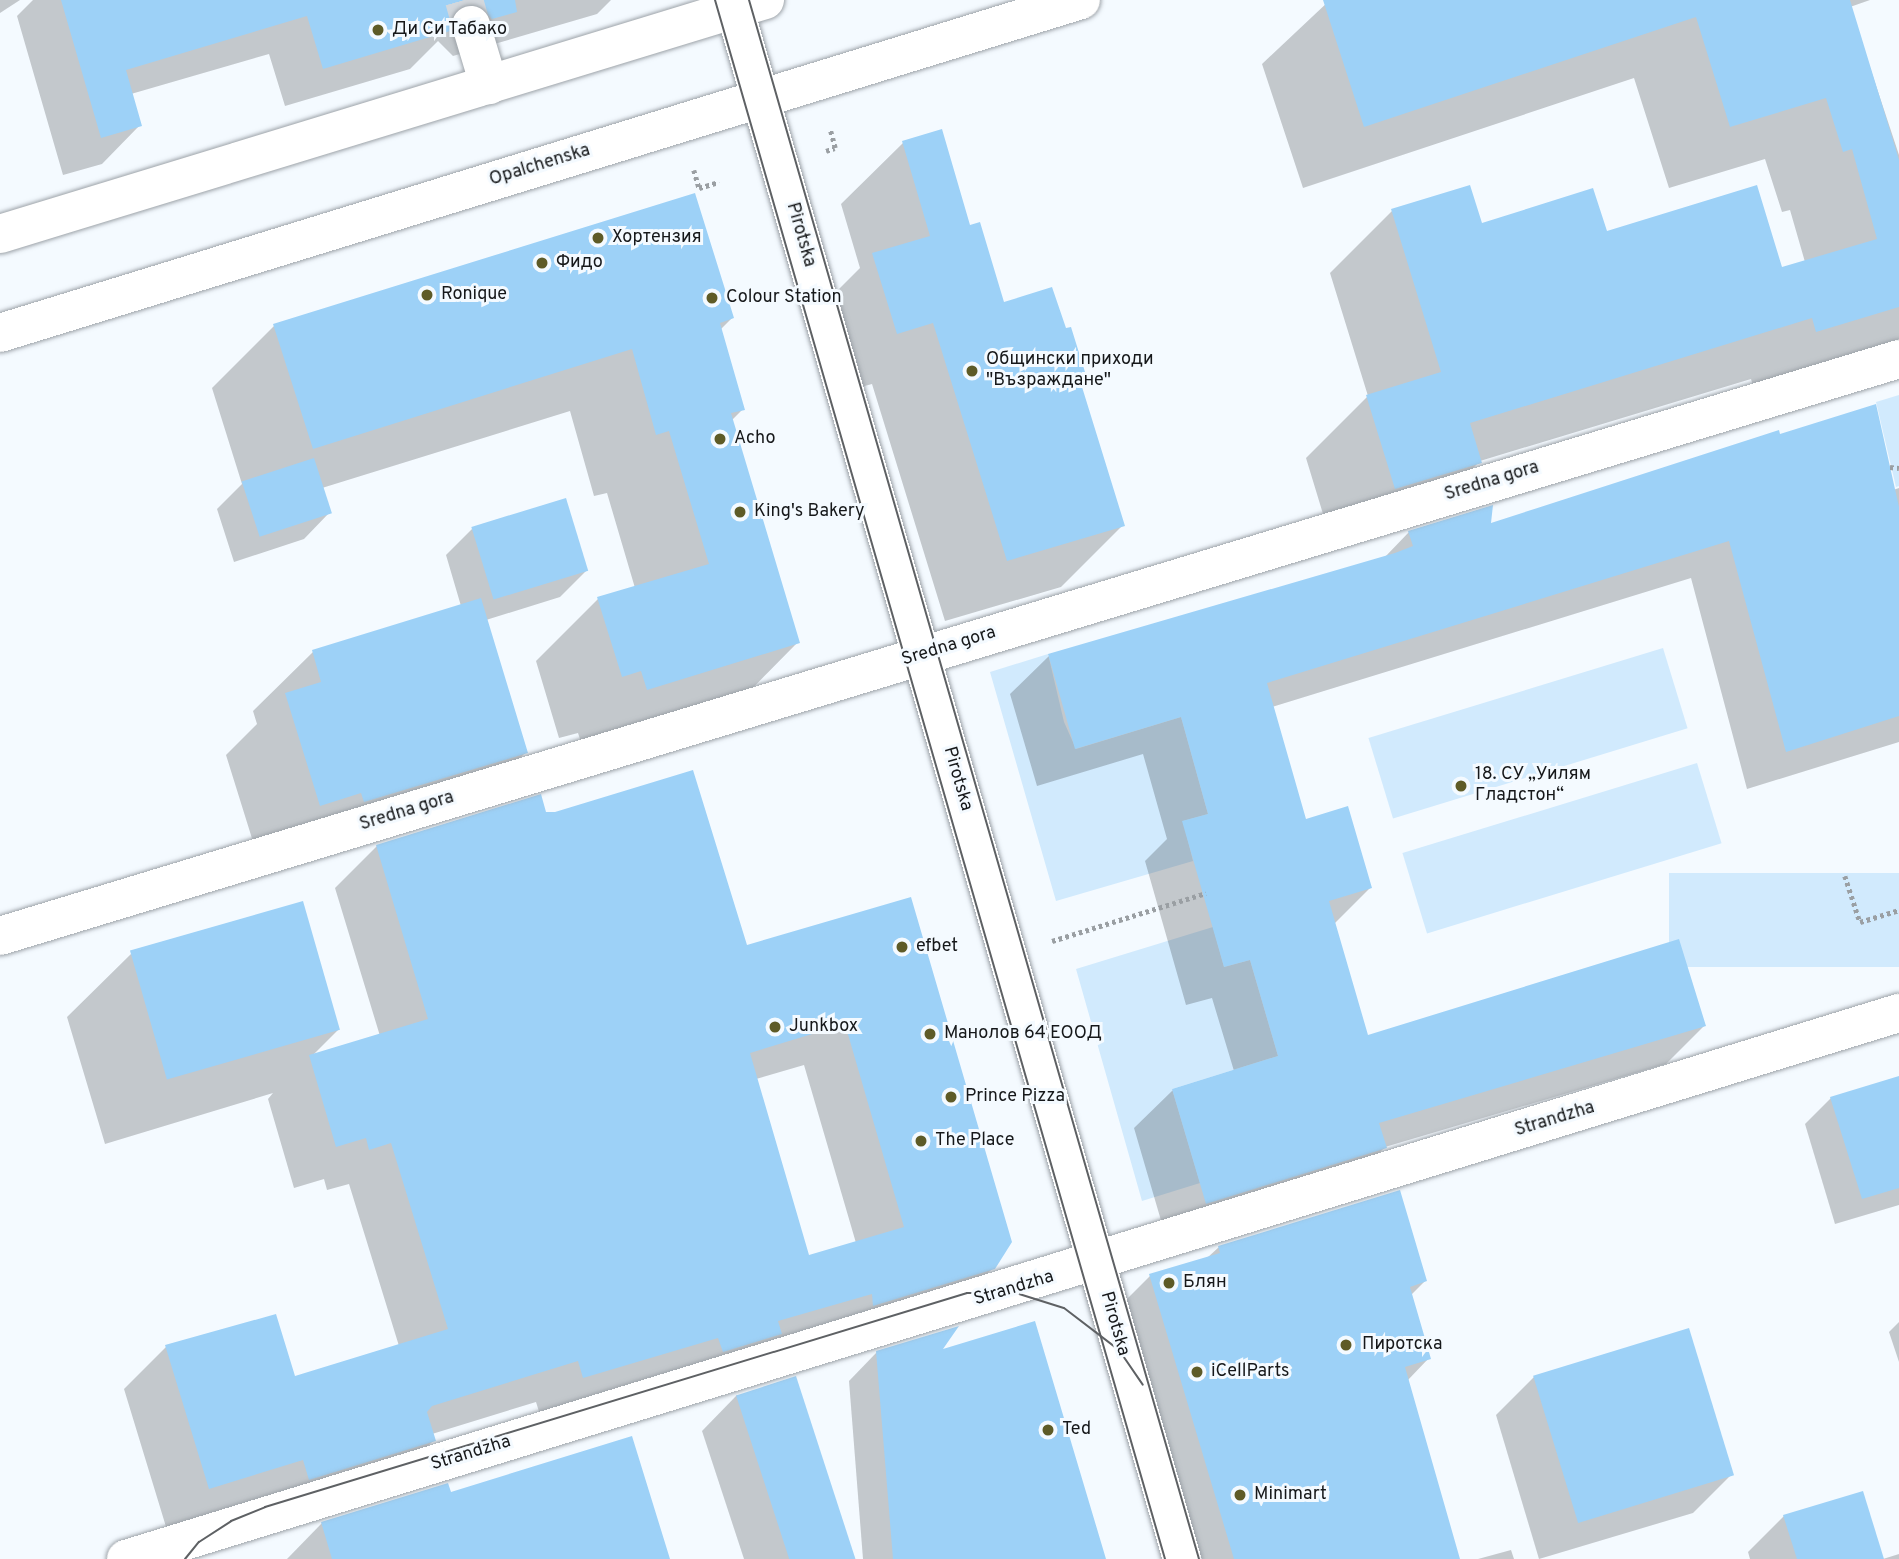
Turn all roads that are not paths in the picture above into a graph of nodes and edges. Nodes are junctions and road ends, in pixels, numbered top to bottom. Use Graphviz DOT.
graph roads {
  1 [pos="1081,0"];
  2 [pos="744,3"];
  3 [pos="471,25"];
  4 [pos="489,85"];
  5 [pos="761,98"];
  6 [pos="0,234"];
  7 [pos="0,333"];
  8 [pos="1899,359"];
  9 [pos="922,655"];
  10 [pos="0,936"];
  11 [pos="1899,1013"];
  12 [pos="1097,1264"];
  13 [pos="127,1559"];
  14 [pos="1182,1559"];
  1 -- 5 [label="street, Opalchenska"];
  2 -- 4 [label="street"];
  2 -- 5 [label="street, Pirotska"];
  3 -- 4 [label="street"];
  4 -- 6 [label="street"];
  5 -- 7 [label="street, Opalchenska"];
  5 -- 9 [label="street, Pirotska"];
  8 -- 9 [label="street, Sredna gora"];
  9 -- 10 [label="street, Sredna gora"];
  9 -- 12 [label="street, Pirotska"];
  11 -- 12 [label="street, Strandzha"];
  12 -- 13 [label="street, Strandzha"];
  12 -- 14 [label="street, Pirotska"];
}
